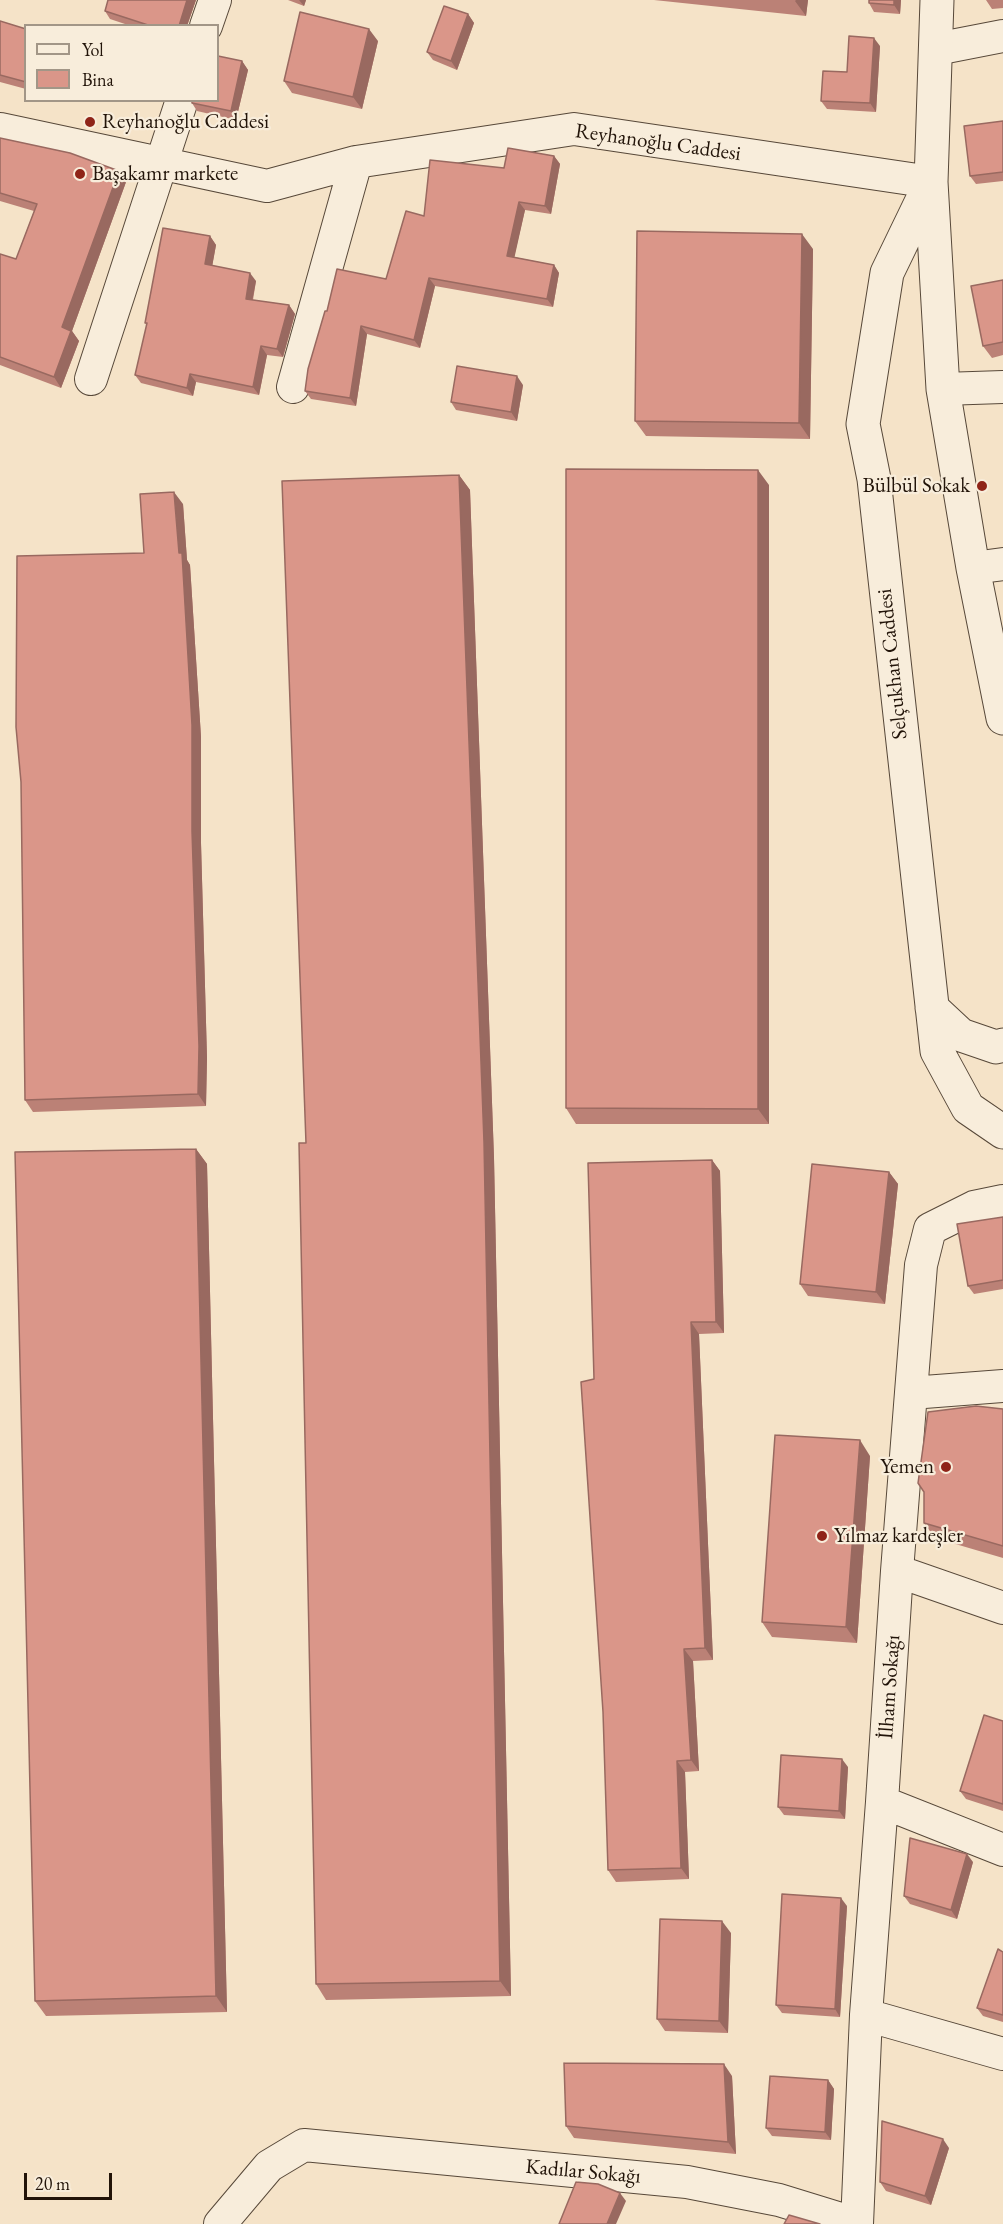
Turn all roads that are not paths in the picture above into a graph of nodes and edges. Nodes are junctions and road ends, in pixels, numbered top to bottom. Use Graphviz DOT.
graph roads {
  1 [pos="215,0"];
  2 [pos="938,0"];
  3 [pos="207,24"];
  4 [pos="1003,36"];
  5 [pos="936,49"];
  6 [pos="181,102"];
  7 [pos="0,129"];
  8 [pos="356,162"];
  9 [pos="161,163"];
  10 [pos="931,182"];
  11 [pos="91,379"];
  12 [pos="293,387"];
  13 [pos="1003,387"];
  14 [pos="943,389"];
  15 [pos="988,566"];
  16 [pos="1003,718"];
  17 [pos="932,1008"];
  18 [pos="1003,1046"];
  19 [pos="1003,1132"];
  20 [pos="1003,1201"];
  21 [pos="1003,1386"];
  22 [pos="911,1393"];
  23 [pos="897,1571"];
  24 [pos="1003,1608"];
  25 [pos="882,1802"];
  26 [pos="1003,1850"];
  27 [pos="866,2015"];
  28 [pos="1003,2054"];
  29 [pos="774,2212"];
  30 [pos="220,2224"];
  31 [pos="857,2224"];
  1 -- 3 [label="street"];
  2 -- 5 [label="street, Selçukhan Caddesi"];
  4 -- 5 [label="street"];
  5 -- 10 [label="street, Selçukhan Caddesi"];
  6 -- 9 [label="street"];
  7 -- 9 [label="street, Reyhanoğlu Caddesi"];
  8 -- 9 [label="street, Reyhanoğlu Caddesi"];
  8 -- 10 [label="street, Reyhanoğlu Caddesi"];
  8 -- 12 [label="street"];
  9 -- 11 [label="street"];
  10 -- 14 [label="street, Selçukhan Caddesi"];
  10 -- 17 [label="street, Selçukhan Caddesi"];
  13 -- 14 [label="street"];
  14 -- 15 [label="street, Selçukhan Caddesi"];
  15 -- 16 [label="street, Selçukhan Caddesi"];
  17 -- 18 [label="street"];
  17 -- 19 [label="street, Selçukhan Caddesi"];
  20 -- 22 [label="street, İlham Sokağı"];
  21 -- 22 [label="street"];
  22 -- 23 [label="street, İlham Sokağı"];
  23 -- 24 [label="street"];
  23 -- 25 [label="street, İlham Sokağı"];
  25 -- 26 [label="street"];
  25 -- 27 [label="street, İlham Sokağı"];
  27 -- 28 [label="street"];
  27 -- 31 [label="street, İlham Sokağı"];
  29 -- 30 [label="street, Kadılar Sokağı"];
  29 -- 31 [label="street, Kadılar Sokağı"];
}
